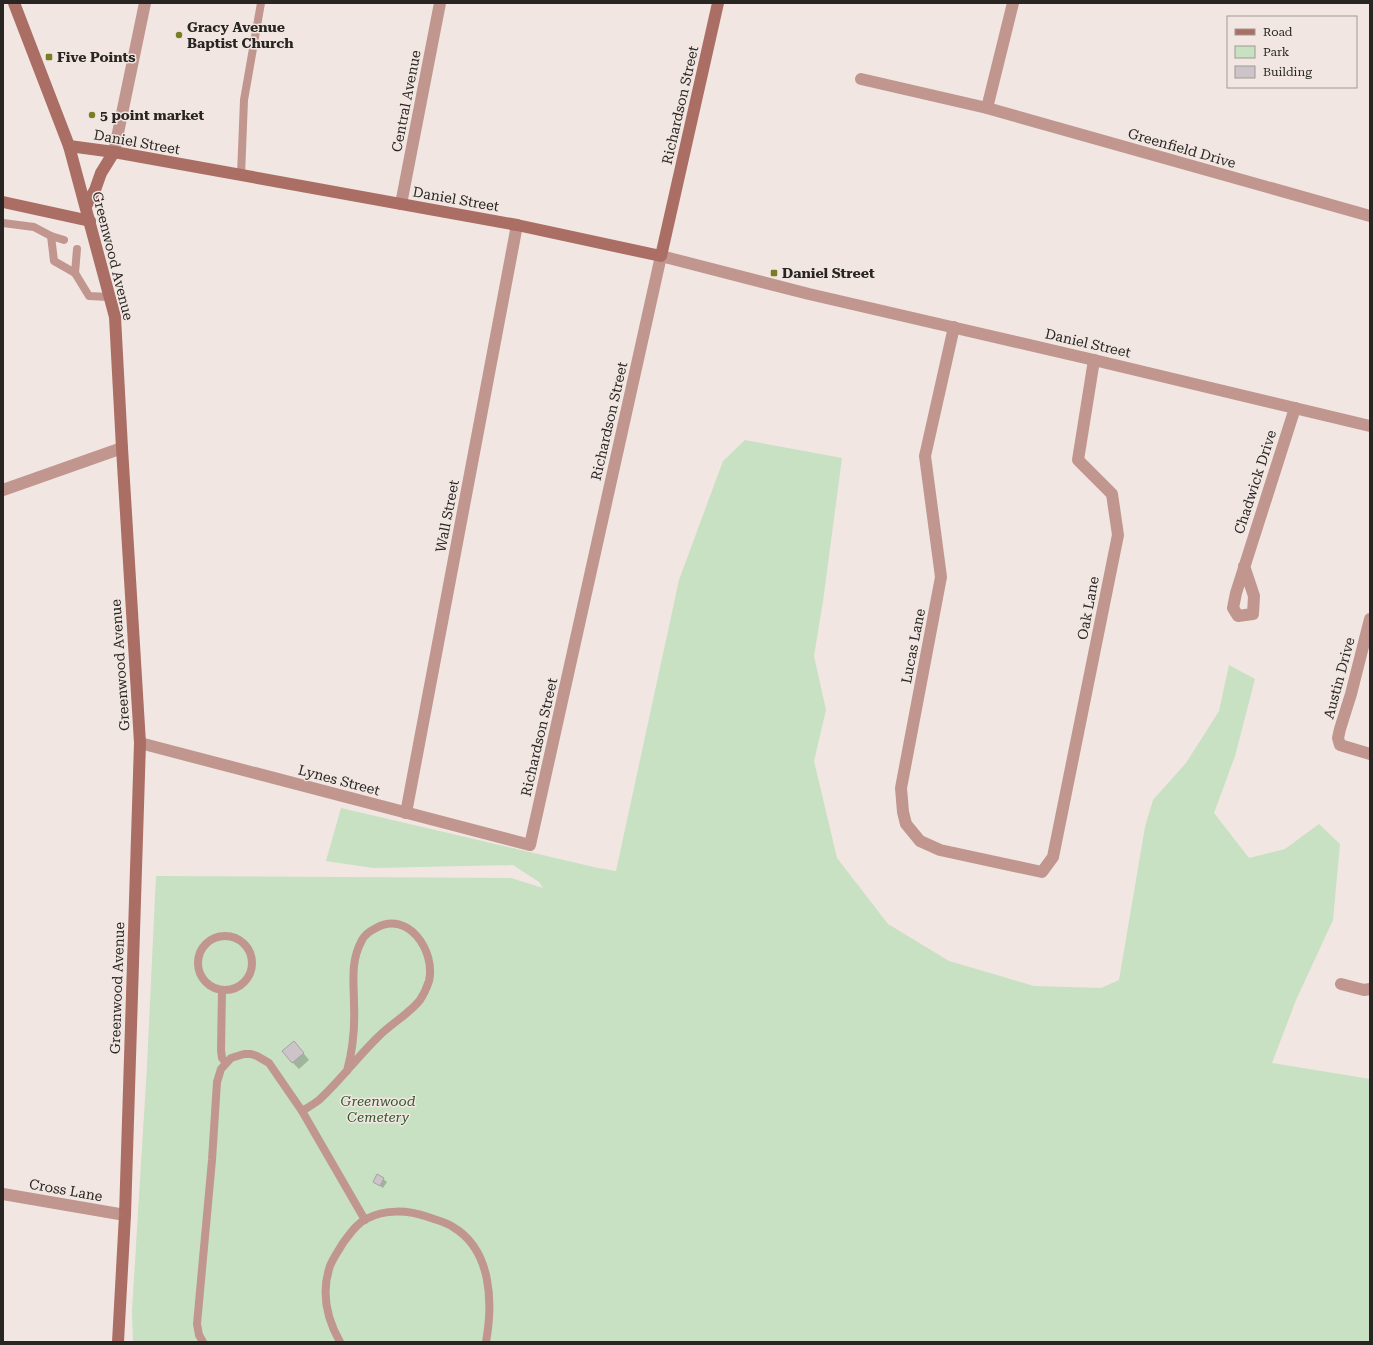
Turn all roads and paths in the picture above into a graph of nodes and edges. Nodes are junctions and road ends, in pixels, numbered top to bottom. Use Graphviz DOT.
graph roads {
  1 [pos="14,3"];
  2 [pos="145,3"];
  3 [pos="261,3"];
  4 [pos="440,3"];
  5 [pos="718,3"];
  6 [pos="1013,3"];
  7 [pos="861,79"];
  8 [pos="987,108"];
  9 [pos="69,146"];
  10 [pos="114,152"];
  11 [pos="241,175"];
  12 [pos="3,202"];
  13 [pos="401,204"];
  14 [pos="86,206"];
  15 [pos="1370,216"];
  16 [pos="90,221"];
  17 [pos="3,223"];
  18 [pos="517,225"];
  19 [pos="50,236"];
  20 [pos="64,240"];
  21 [pos="77,249"];
  22 [pos="662,256"];
  23 [pos="75,273"];
  24 [pos="109,296"];
  25 [pos="954,327"];
  26 [pos="1094,360"];
  27 [pos="1295,408"];
  28 [pos="1370,426"];
  29 [pos="122,448"];
  30 [pos="3,490"];
  31 [pos="1244,566"];
  32 [pos="1370,619"];
  33 [pos="140,743"];
  34 [pos="1370,754"];
  35 [pos="406,813"];
  36 [pos="530,845"];
  37 [pos="1042,872"];
  38 [pos="1342,984"];
  39 [pos="1370,989"];
  40 [pos="222,990"];
  41 [pos="226,1063"];
  42 [pos="346,1071"];
  43 [pos="302,1111"];
  44 [pos="3,1194"];
  45 [pos="125,1215"];
  46 [pos="365,1220"];
  47 [pos="118,1342"];
  48 [pos="203,1342"];
  49 [pos="340,1342"];
  50 [pos="486,1342"];
  1 -- 9 [label="main road, Greenwood Avenue"];
  2 -- 10 [label="street"];
  3 -- 11 [label="lane"];
  4 -- 13 [label="street, Central Avenue"];
  5 -- 22 [label="main road, Richardson Street"];
  6 -- 8 [label="street"];
  7 -- 8 [label="street, Greenfield Drive"];
  8 -- 15 [label="street, Greenfield Drive"];
  9 -- 10 [label="main road, Daniel Street"];
  9 -- 14 [label="main road, Greenwood Avenue"];
  10 -- 11 [label="main road, Daniel Street"];
  10 -- 14 [label="main road"];
  11 -- 13 [label="main road, Daniel Street"];
  12 -- 16 [label="main road"];
  13 -- 18 [label="main road, Daniel Street"];
  14 -- 16 [label="main road, Greenwood Avenue"];
  16 -- 24 [label="main road, Greenwood Avenue"];
  17 -- 19 [label="lane"];
  18 -- 22 [label="main road, Daniel Street"];
  18 -- 35 [label="street, Wall Street"];
  19 -- 20 [label="lane"];
  19 -- 23 [label="lane"];
  21 -- 23 [label="lane"];
  22 -- 25 [label="street, Daniel Street"];
  22 -- 36 [label="street, Richardson Street"];
  23 -- 24 [label="lane"];
  24 -- 29 [label="main road, Greenwood Avenue"];
  25 -- 26 [label="street, Daniel Street"];
  25 -- 37 [label="street, Lucas Lane"];
  26 -- 27 [label="street, Daniel Street"];
  26 -- 37 [label="street, Oak Lane"];
  27 -- 28 [label="street, Daniel Street"];
  27 -- 31 [label="street, Chadwick Drive"];
  29 -- 30 [label="street"];
  29 -- 33 [label="main road, Greenwood Avenue"];
  32 -- 34 [label="street, Austin Drive"];
  33 -- 35 [label="street, Lynes Street"];
  33 -- 45 [label="main road, Greenwood Avenue"];
  35 -- 36 [label="street, Lynes Street"];
  38 -- 39 [label="street"];
  40 -- 40 [label="lane"];
  40 -- 41 [label="lane"];
  41 -- 43 [label="lane"];
  41 -- 48 [label="lane"];
  42 -- 42 [label="lane"];
  42 -- 43 [label="lane"];
  43 -- 46 [label="lane"];
  44 -- 45 [label="street, Cross Lane"];
  45 -- 47 [label="main road, Greenwood Avenue"];
  46 -- 49 [label="lane"];
  46 -- 50 [label="lane"];
}
